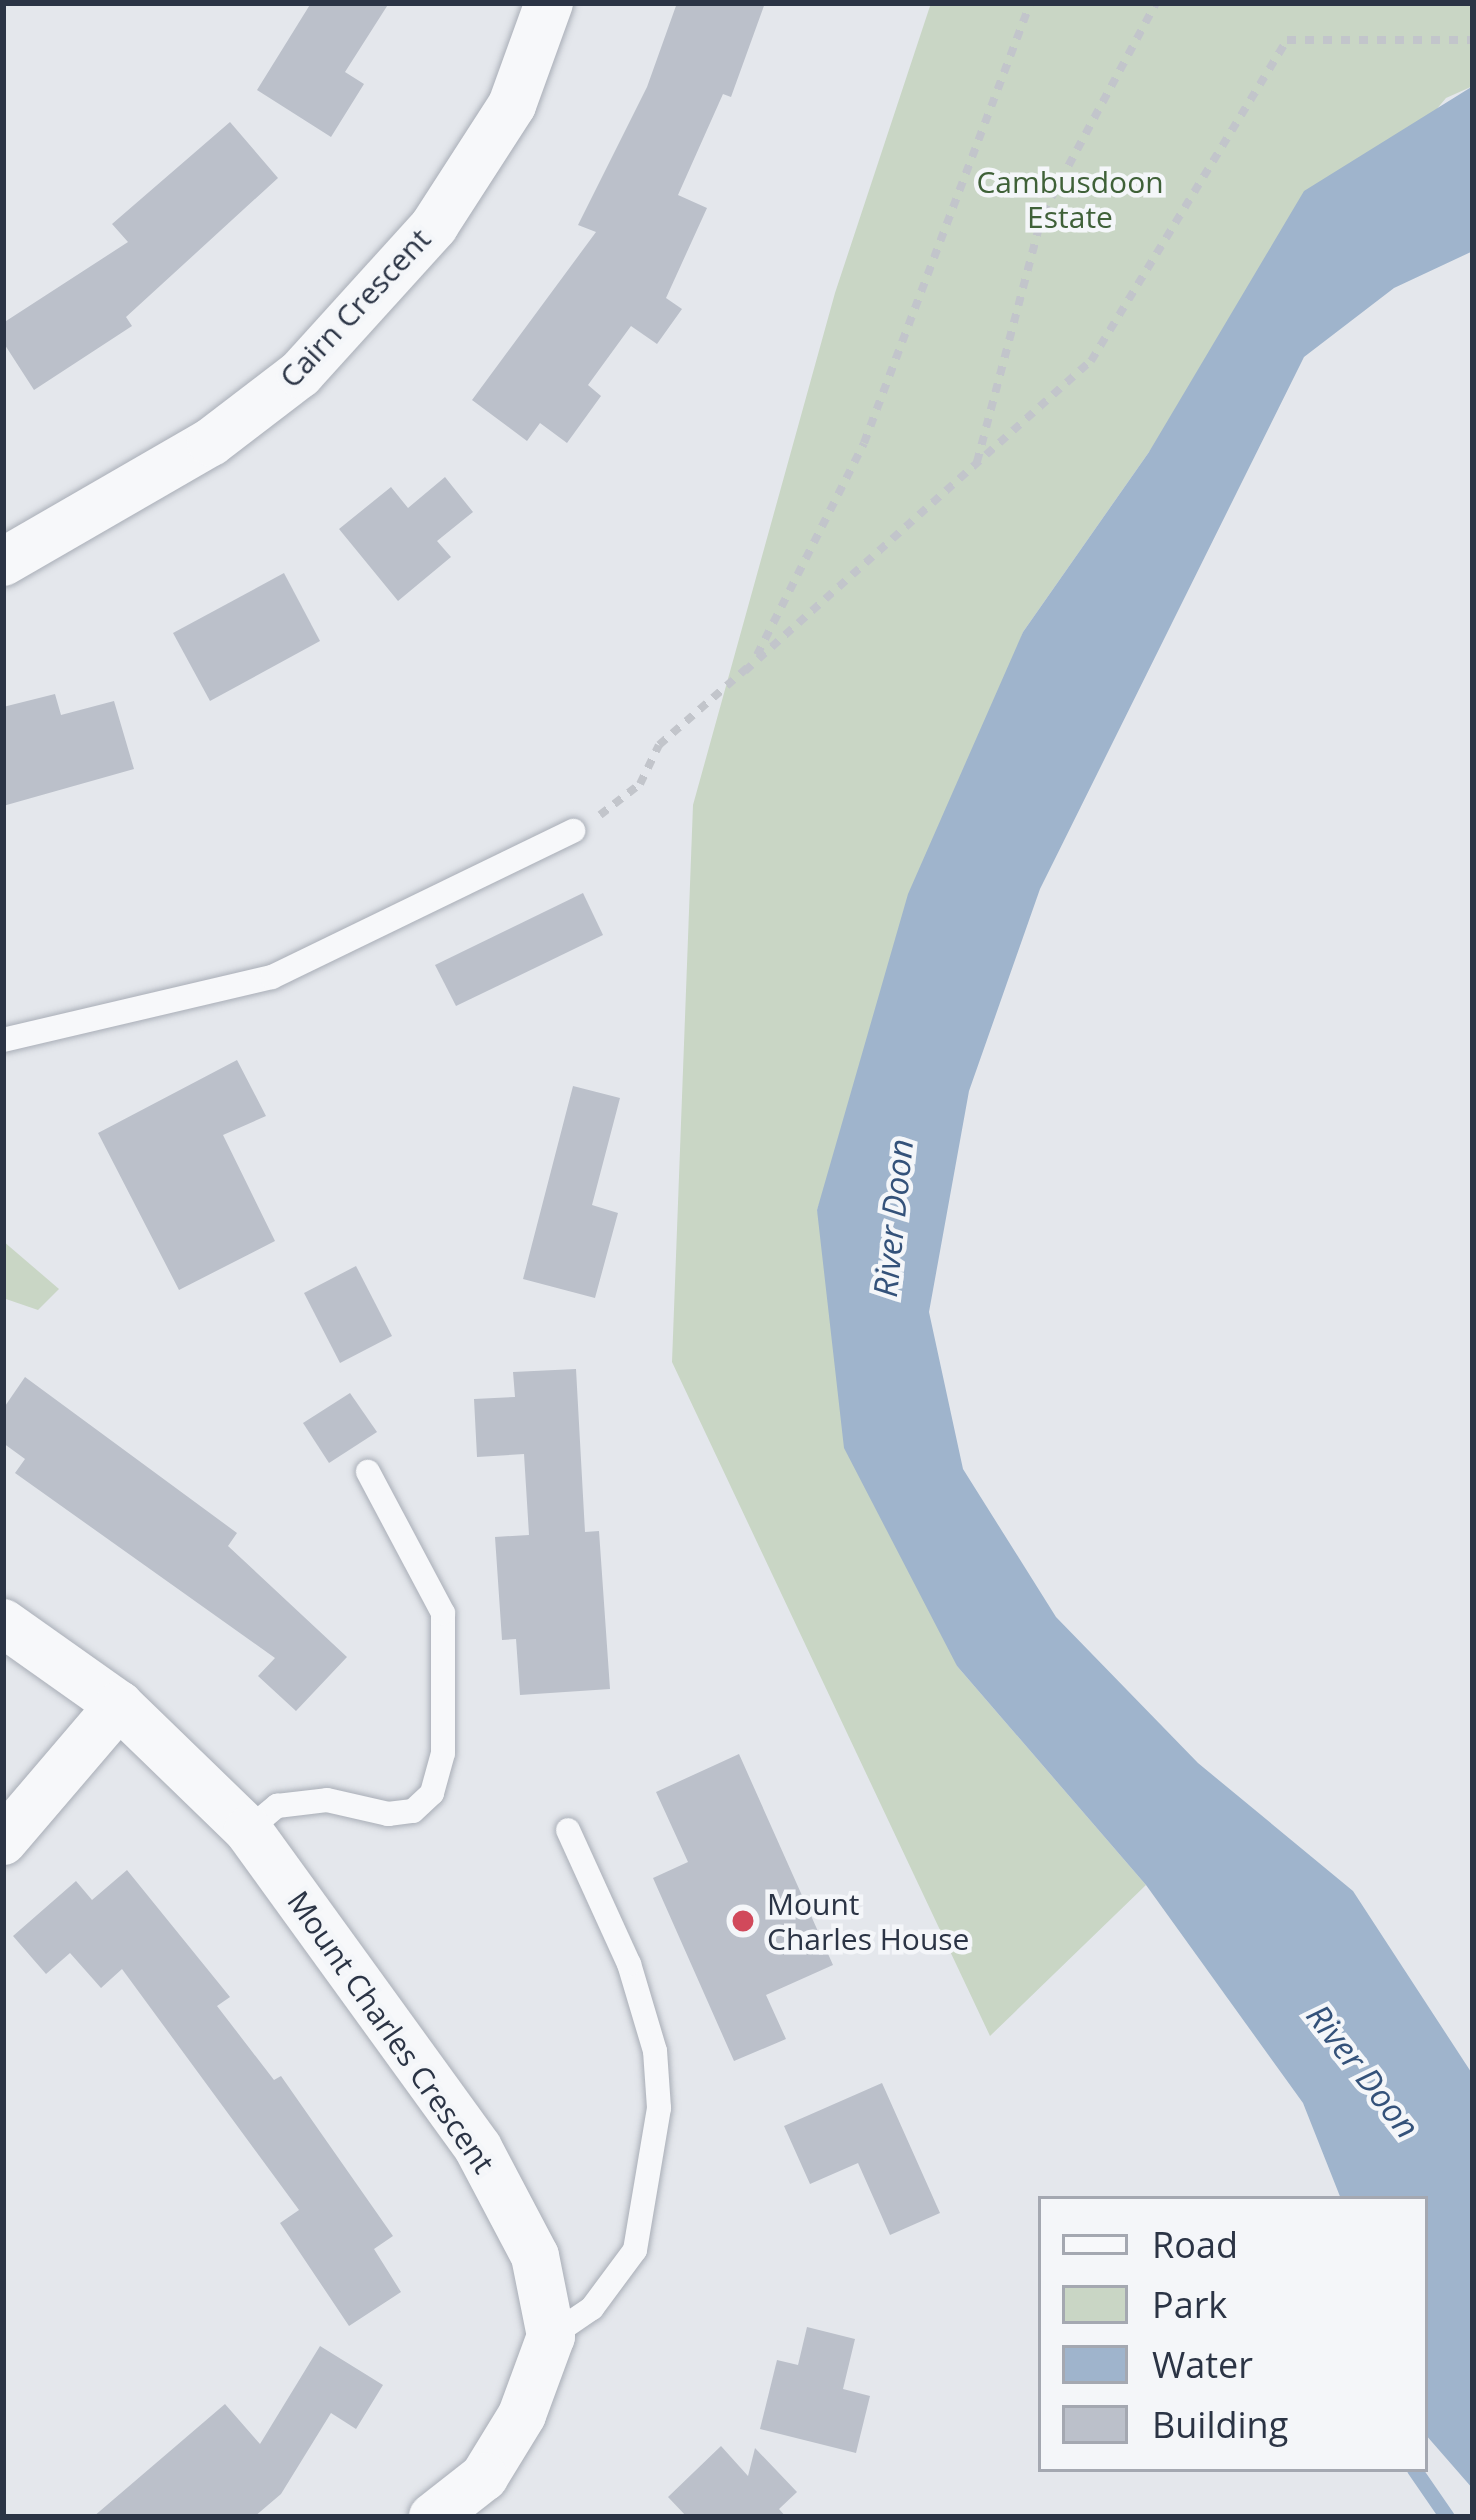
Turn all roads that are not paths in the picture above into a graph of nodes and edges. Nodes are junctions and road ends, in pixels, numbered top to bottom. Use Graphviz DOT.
graph roads {
  1 [pos="549,3"];
  2 [pos="3,562"];
  3 [pos="573,831"];
  4 [pos="3,1040"];
  5 [pos="368,1472"];
  6 [pos="3,1623"];
  7 [pos="119,1705"];
  8 [pos="248,1830"];
  9 [pos="568,1830"];
  10 [pos="3,1841"];
  11 [pos="551,2336"];
  12 [pos="433,2517"];
  1 -- 2 [label="street, Cairn Crescent"];
  3 -- 4 [label="lane"];
  5 -- 8 [label="lane"];
  6 -- 7 [label="street, Mount Charles Crescent"];
  7 -- 8 [label="street, Mount Charles Crescent"];
  7 -- 10 [label="street"];
  8 -- 11 [label="street, Mount Charles Crescent"];
  9 -- 11 [label="lane"];
  11 -- 12 [label="street"];
}
